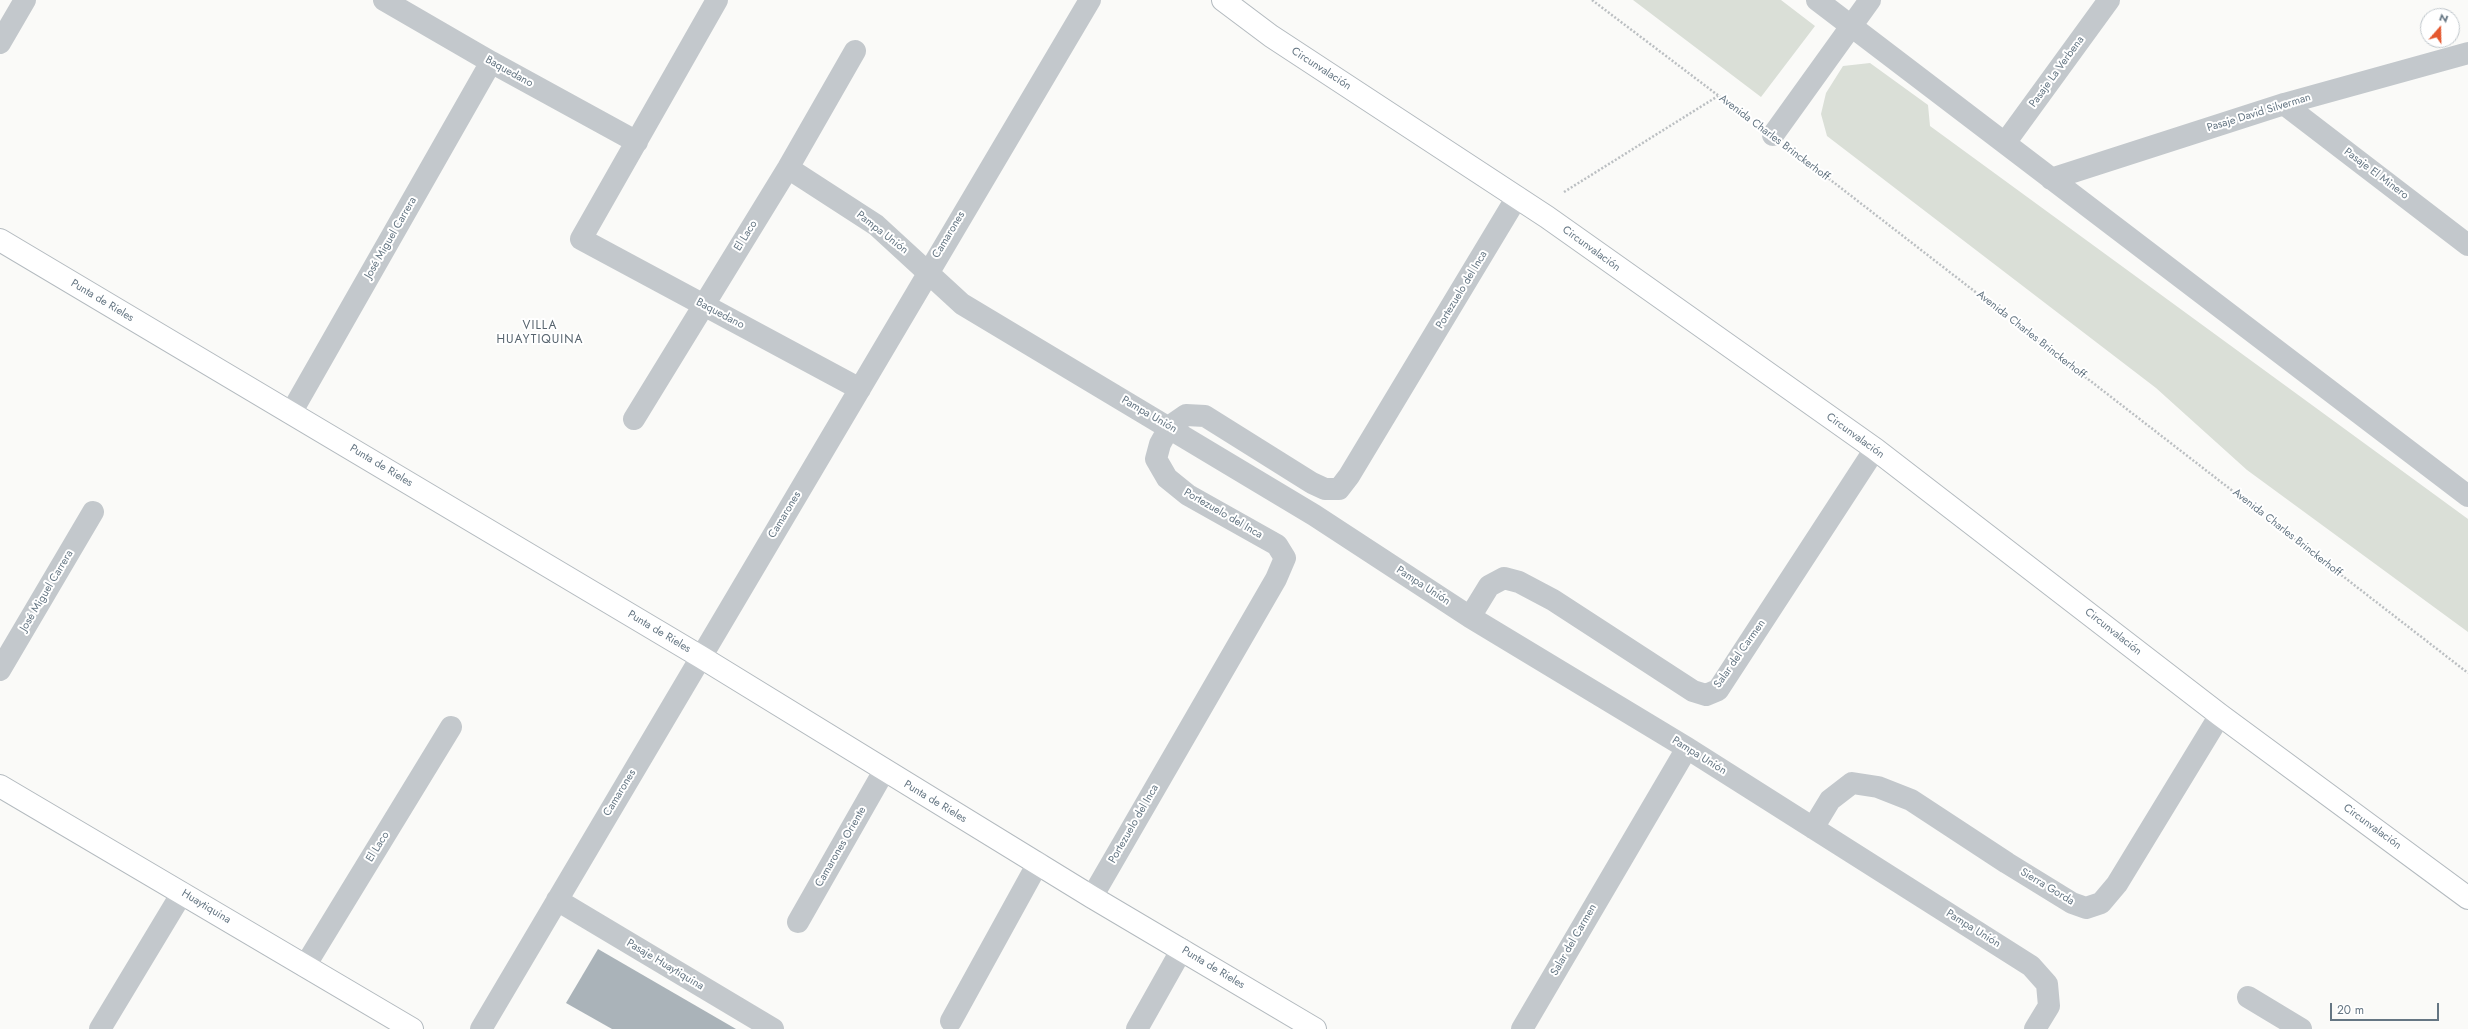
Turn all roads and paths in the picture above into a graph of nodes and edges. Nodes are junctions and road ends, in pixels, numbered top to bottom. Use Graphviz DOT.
graph roads {
  1 [pos="25,0"];
  2 [pos="384,0"];
  3 [pos="717,0"];
  4 [pos="1090,0"];
  5 [pos="1223,0"];
  6 [pos="1592,0"];
  7 [pos="1817,0"];
  8 [pos="1870,0"];
  9 [pos="2109,0"];
  10 [pos="1851,25"];
  11 [pos="0,42"];
  12 [pos="855,51"];
  13 [pos="2468,53"];
  14 [pos="491,62"];
  15 [pos="1718,96"];
  16 [pos="2284,104"];
  17 [pos="1773,135"];
  18 [pos="636,142"];
  19 [pos="2006,143"];
  20 [pos="788,168"];
  21 [pos="2051,179"];
  22 [pos="1517,197"];
  23 [pos="1547,217"];
  24 [pos="0,240"];
  25 [pos="2468,245"];
  26 [pos="927,272"];
  27 [pos="703,305"];
  28 [pos="860,389"];
  29 [pos="291,413"];
  30 [pos="634,418"];
  31 [pos="1170,426"];
  32 [pos="1875,449"];
  33 [pos="2468,496"];
  34 [pos="94,512"];
  35 [pos="1470,616"];
  36 [pos="701,657"];
  37 [pos="0,670"];
  38 [pos="2468,673"];
  39 [pos="2220,716"];
  40 [pos="451,728"];
  41 [pos="1687,748"];
  42 [pos="884,771"];
  43 [pos="0,786"];
  44 [pos="1813,828"];
  45 [pos="1038,863"];
  46 [pos="182,893"];
  47 [pos="1092,897"];
  48 [pos="2468,898"];
  49 [pos="557,900"];
  50 [pos="798,922"];
  51 [pos="1182,949"];
  52 [pos="305,966"];
  53 [pos="2248,997"];
  54 [pos="951,1021"];
  55 [pos="100,1029"];
  56 [pos="412,1029"];
  57 [pos="481,1029"];
  58 [pos="773,1029"];
  59 [pos="1137,1029"];
  60 [pos="1315,1029"];
  61 [pos="1522,1029"];
  62 [pos="2035,1029"];
  63 [pos="2301,1029"];
  1 -- 11 [label="street"];
  2 -- 14 [label="street, Baquedano"];
  3 -- 18 [label="street"];
  4 -- 26 [label="street, Camarones"];
  5 -- 22 [label="street, Circunvalación"];
  6 -- 15 [label="path, Avenida Charles Brinckerhoff"];
  7 -- 10 [label="street"];
  8 -- 10 [label="street"];
  9 -- 19 [label="street, Pasaje La Verbena"];
  10 -- 17 [label="street"];
  10 -- 19 [label="street"];
  12 -- 20 [label="street, El Laco"];
  13 -- 16 [label="street, Pasaje David Silverman"];
  14 -- 18 [label="street, Baquedano"];
  14 -- 29 [label="street, José Miguel Carrera"];
  15 -- 17 [label="path, Avenida Charles Brinckerhoff"];
  15 -- 23 [label="path"];
  16 -- 21 [label="street, Pasaje David Silverman"];
  16 -- 25 [label="street, Pasaje El Minero"];
  17 -- 38 [label="path, Avenida Charles Brinckerhoff"];
  18 -- 27 [label="street, Baquedano"];
  19 -- 21 [label="street"];
  20 -- 26 [label="street, Pampa Unión"];
  20 -- 27 [label="street, El Laco"];
  21 -- 33 [label="street"];
  22 -- 23 [label="street, Circunvalación"];
  22 -- 31 [label="street, Portezuelo del Inca"];
  23 -- 32 [label="street, Circunvalación"];
  24 -- 29 [label="street, Punta de Rieles"];
  26 -- 28 [label="street, Camarones"];
  26 -- 31 [label="street, Pampa Unión"];
  27 -- 28 [label="street, Baquedano"];
  27 -- 30 [label="street, El Laco"];
  28 -- 36 [label="street, Camarones"];
  29 -- 36 [label="street, Punta de Rieles"];
  31 -- 35 [label="street, Pampa Unión"];
  31 -- 47 [label="street, Portezuelo del Inca"];
  32 -- 35 [label="street, Salar del Carmen"];
  32 -- 39 [label="street, Circunvalación"];
  34 -- 37 [label="street, José Miguel Carrera"];
  35 -- 41 [label="street, Pampa Unión"];
  36 -- 42 [label="street, Punta de Rieles"];
  36 -- 49 [label="street, Camarones"];
  39 -- 44 [label="street, Sierra Gorda"];
  39 -- 48 [label="street, Circunvalación"];
  40 -- 52 [label="street, El Laco"];
  41 -- 44 [label="street, Pampa Unión"];
  41 -- 61 [label="street, Salar del Carmen"];
  42 -- 45 [label="street, Punta de Rieles"];
  42 -- 50 [label="street, Camarones Oriente"];
  43 -- 46 [label="street, Huaytiquina"];
  44 -- 62 [label="street, Pampa Unión"];
  45 -- 47 [label="street, Punta de Rieles"];
  45 -- 54 [label="street"];
  46 -- 52 [label="street, Huaytiquina"];
  46 -- 55 [label="street"];
  47 -- 51 [label="street, Punta de Rieles"];
  49 -- 57 [label="street, Camarones"];
  49 -- 58 [label="street, Pasaje Huaytiquina"];
  51 -- 59 [label="street"];
  51 -- 60 [label="street, Punta de Rieles"];
  52 -- 56 [label="street, Huaytiquina"];
  53 -- 63 [label="street"];
}
